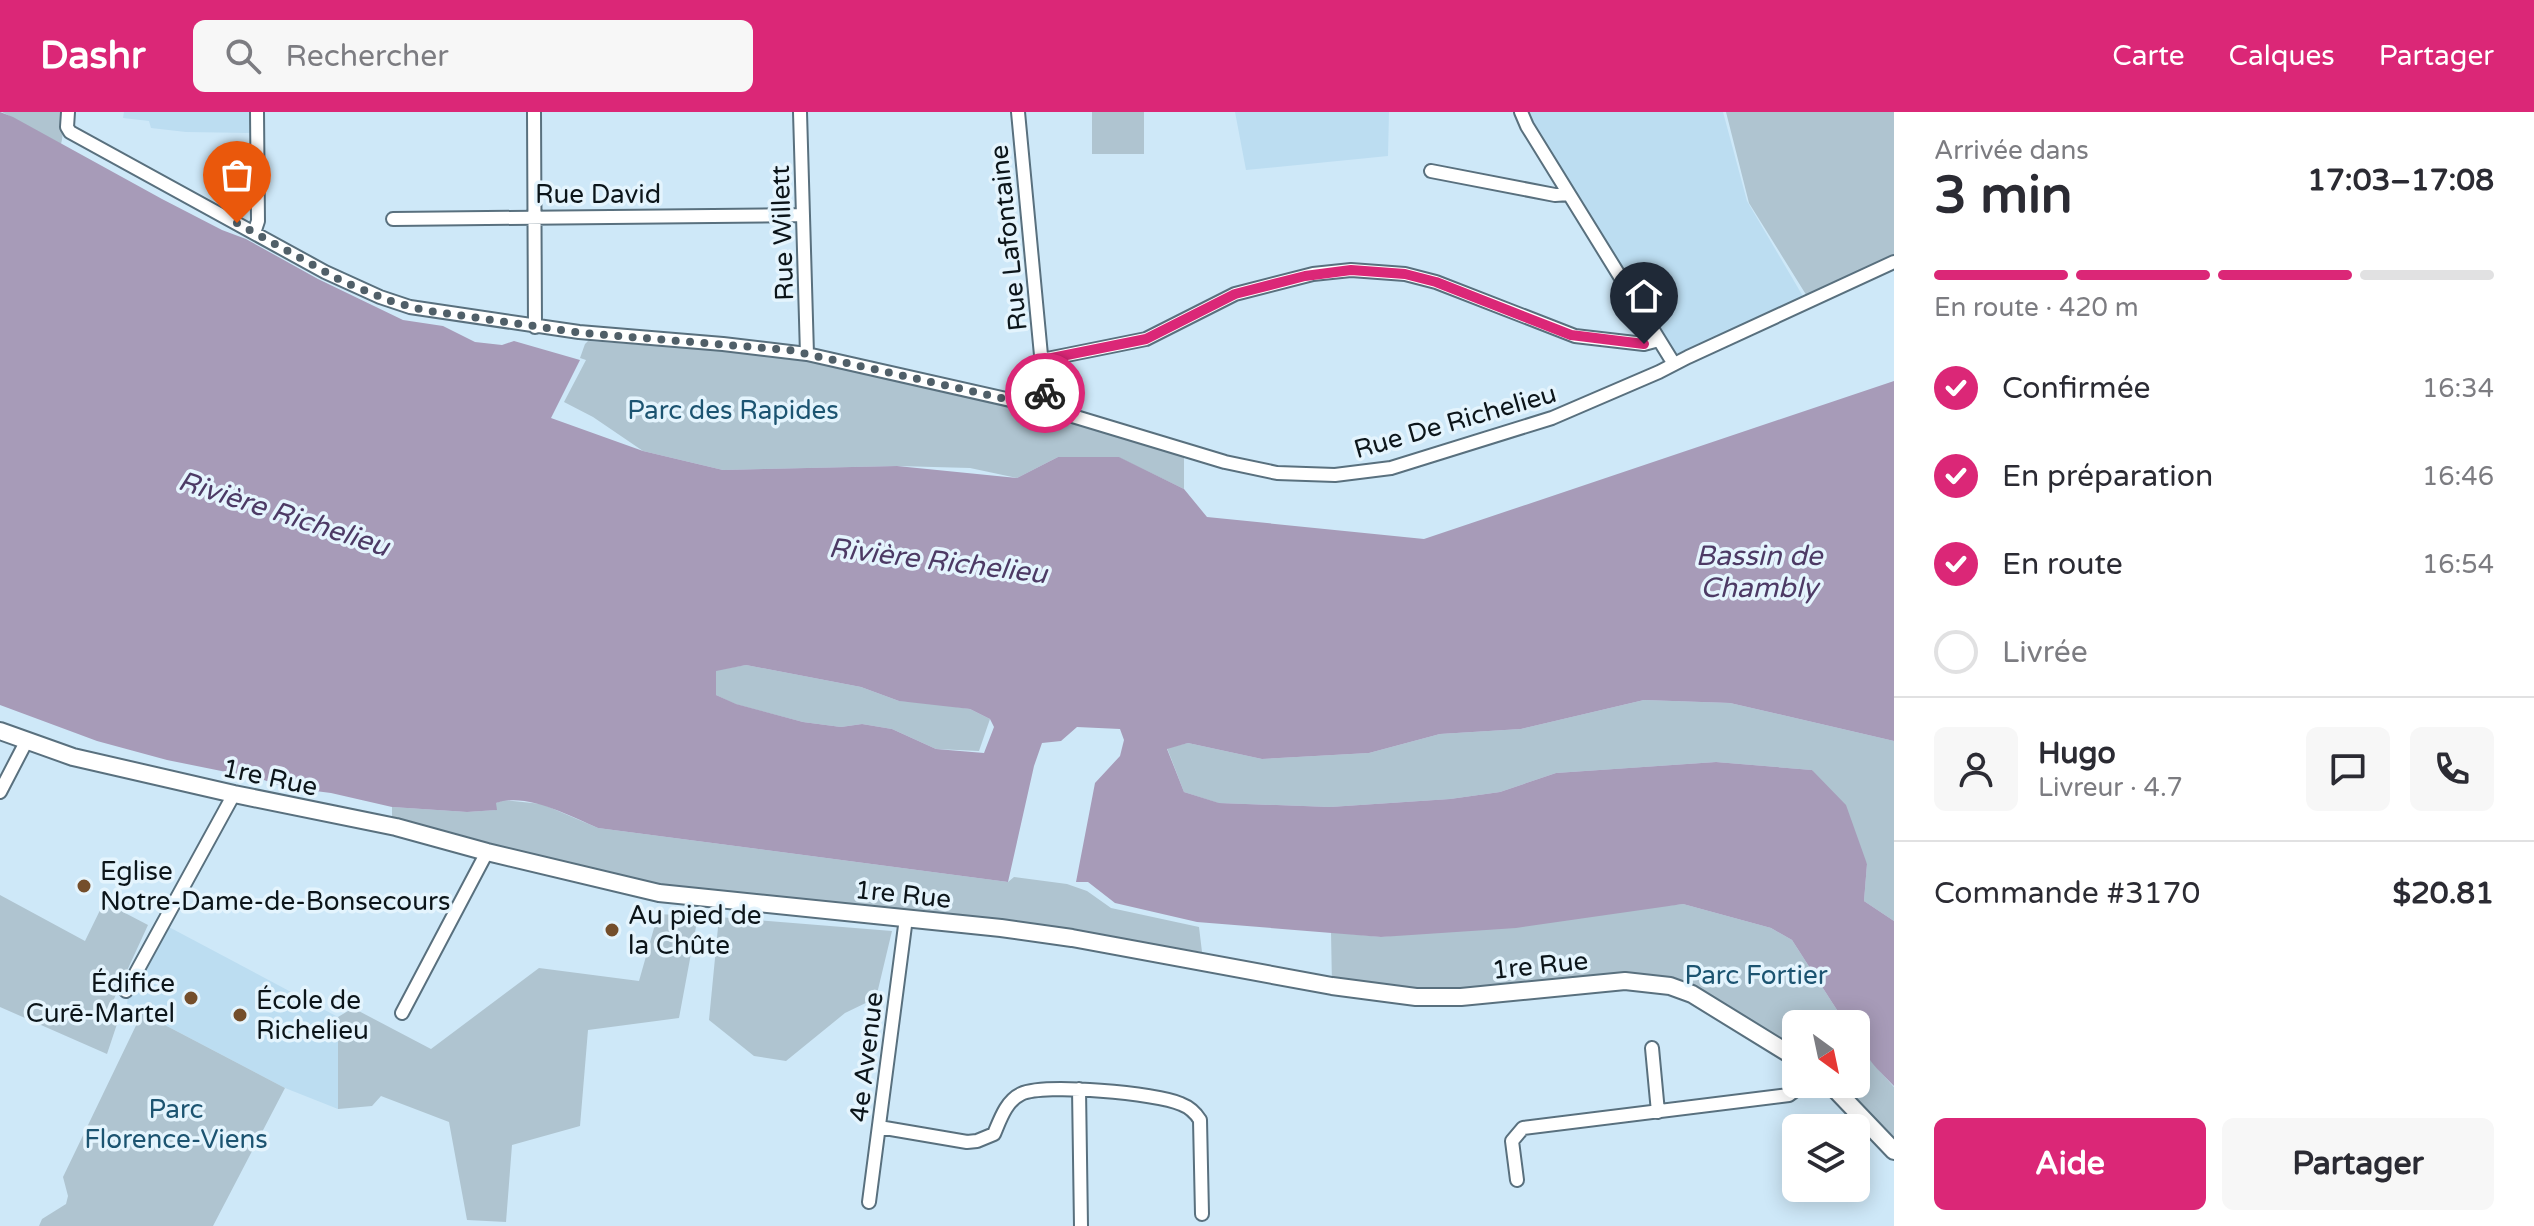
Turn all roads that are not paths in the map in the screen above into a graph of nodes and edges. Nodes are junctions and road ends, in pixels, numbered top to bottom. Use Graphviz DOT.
graph roads {
  1 [pos="68,112"];
  2 [pos="257,112"];
  3 [pos="534,112"];
  4 [pos="800,112"];
  5 [pos="1018,112"];
  6 [pos="1521,112"];
  7 [pos="1431,171"];
  8 [pos="1569,194"];
  9 [pos="803,215"];
  10 [pos="534,216"];
  11 [pos="393,219"];
  12 [pos="254,233"];
  13 [pos="1894,262"];
  14 [pos="535,327"];
  15 [pos="1659,340"];
  16 [pos="807,354"];
  17 [pos="1042,360"];
  18 [pos="1674,364"];
  19 [pos="1046,408"];
  20 [pos="0,731"];
  21 [pos="26,742"];
  22 [pos="0,792"];
  23 [pos="234,794"];
  24 [pos="487,852"];
  25 [pos="906,918"];
  26 [pos="126,991"];
  27 [pos="402,1013"];
  28 [pos="1652,1048"];
  29 [pos="1782,1049"];
  30 [pos="1079,1089"];
  31 [pos="1782,1096"];
  32 [pos="1843,1098"];
  33 [pos="1658,1112"];
  34 [pos="879,1127"];
  35 [pos="1894,1151"];
  36 [pos="1517,1180"];
  37 [pos="869,1202"];
  38 [pos="1202,1214"];
  39 [pos="1081,1226"];
  1 -- 12 [label="street, Rue De Richelieu"];
  2 -- 12 [label="street"];
  3 -- 10 [label="street"];
  4 -- 9 [label="street, Rue Willett"];
  5 -- 17 [label="street, Rue Lafontaine"];
  6 -- 8 [label="street"];
  7 -- 8 [label="street"];
  8 -- 15 [label="street"];
  9 -- 10 [label="street, Rue David"];
  9 -- 16 [label="street, Rue Willett"];
  10 -- 11 [label="street, Rue David"];
  10 -- 14 [label="street"];
  12 -- 14 [label="street, Rue De Richelieu"];
  13 -- 18 [label="street, Rue De Richelieu"];
  14 -- 16 [label="street, Rue De Richelieu"];
  15 -- 17 [label="street"];
  15 -- 18 [label="street"];
  16 -- 19 [label="street, Rue De Richelieu"];
  17 -- 19 [label="street, Rue Lafontaine"];
  18 -- 19 [label="street, Rue De Richelieu"];
  20 -- 21 [label="street, 1re Rue"];
  21 -- 22 [label="street"];
  21 -- 23 [label="street, 1re Rue"];
  23 -- 24 [label="street, 1re Rue"];
  23 -- 26 [label="street"];
  24 -- 25 [label="street, 1re Rue"];
  24 -- 27 [label="street"];
  25 -- 29 [label="street, 1re Rue"];
  25 -- 34 [label="street, 4e Avenue"];
  28 -- 33 [label="street"];
  30 -- 34 [label="street"];
  30 -- 38 [label="street"];
  30 -- 39 [label="street"];
  31 -- 33 [label="street"];
  32 -- 35 [label="street"];
  33 -- 36 [label="street"];
  34 -- 37 [label="street, 4e Avenue"];
}
